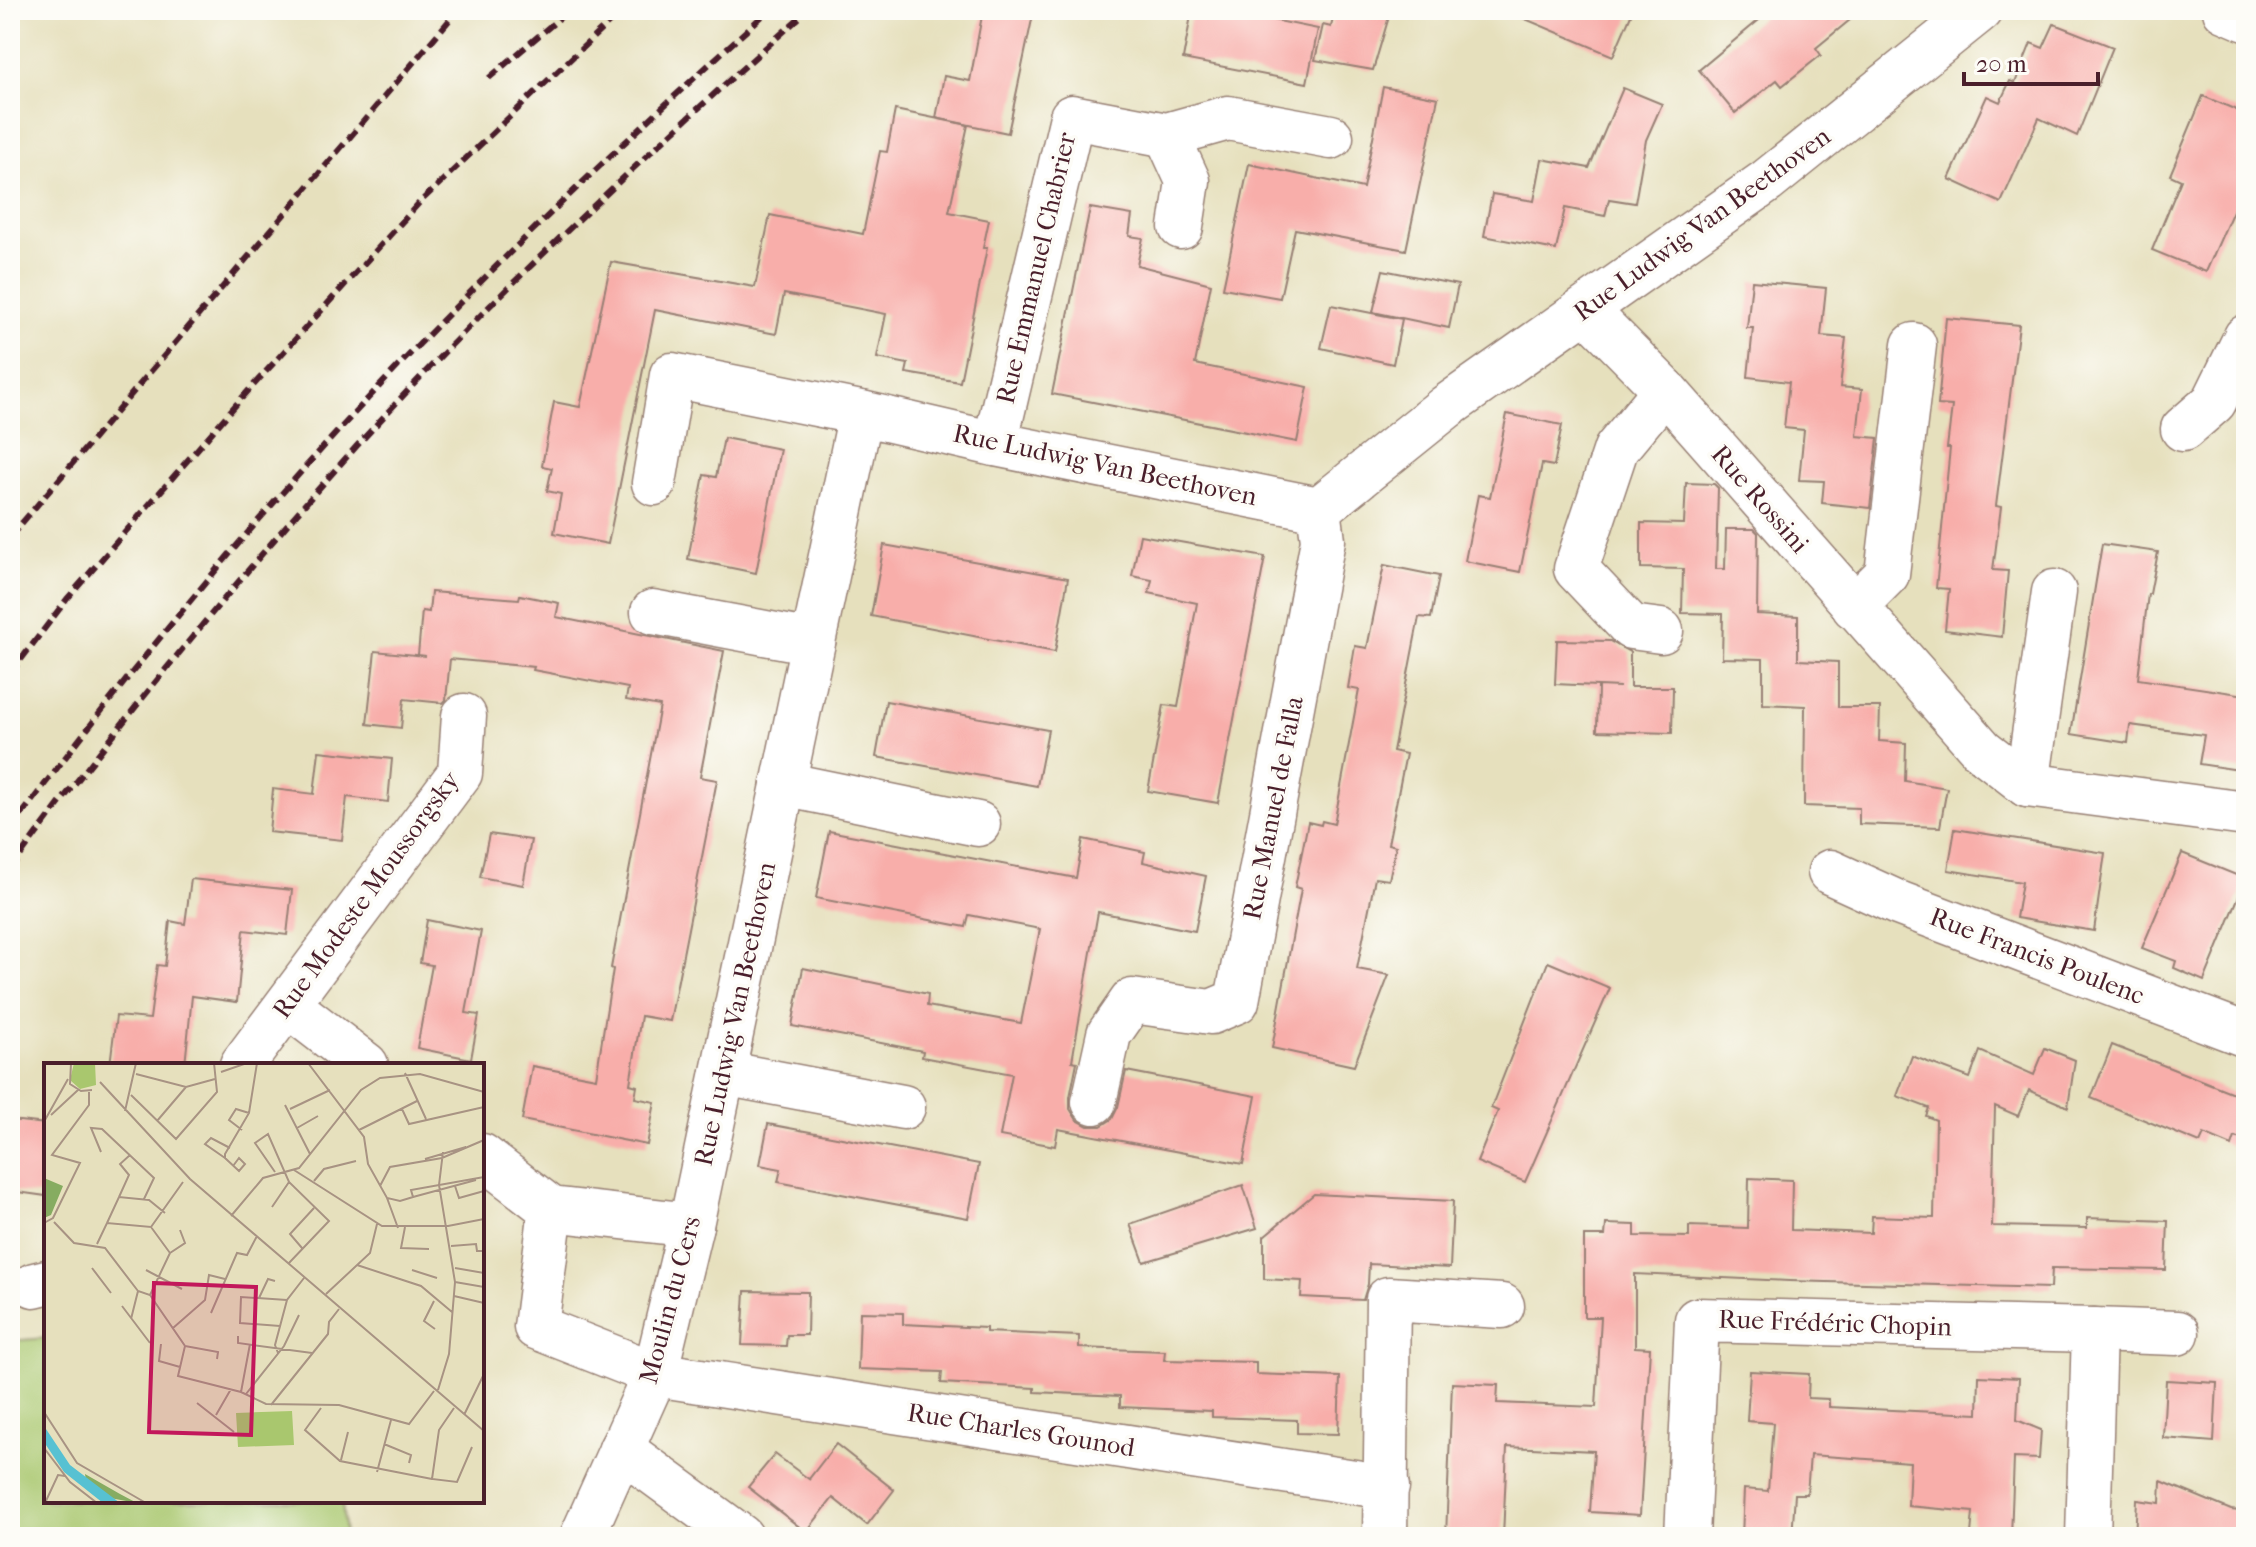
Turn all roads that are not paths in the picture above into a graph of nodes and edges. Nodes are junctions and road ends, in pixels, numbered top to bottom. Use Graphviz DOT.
graph roads {
  1 [pos="1980,10"];
  2 [pos="2225,10"];
  3 [pos="2246,19"];
  4 [pos="1167,135"];
  5 [pos="1331,137"];
  6 [pos="1181,227"];
  7 [pos="1586,310"];
  8 [pos="2246,337"];
  9 [pos="1914,345"];
  10 [pos="1665,390"];
  11 [pos="861,413"];
  12 [pos="2183,429"];
  13 [pos="995,444"];
  14 [pos="654,483"];
  15 [pos="1319,509"];
  16 [pos="2054,592"];
  17 [pos="1854,607"];
  18 [pos="653,612"];
  19 [pos="1661,631"];
  20 [pos="813,642"];
  21 [pos="464,716"];
  22 [pos="783,784"];
  23 [pos="2027,785"];
  24 [pos="2246,814"];
  25 [pos="978,824"];
  26 [pos="1830,872"];
  27 [pos="288,1005"];
  28 [pos="2246,1035"];
  29 [pos="244,1063"];
  30 [pos="363,1063"];
  31 [pos="723,1073"];
  32 [pos="1094,1102"];
  33 [pos="903,1107"];
  34 [pos="484,1158"];
  35 [pos="551,1209"];
  36 [pos="694,1210"];
  37 [pos="1502,1306"];
  38 [pos="2094,1330"];
  39 [pos="2177,1333"];
  40 [pos="655,1374"];
  41 [pos="621,1449"];
  42 [pos="1387,1487"];
  43 [pos="582,1537"];
  44 [pos="741,1537"];
  45 [pos="1385,1537"];
  46 [pos="1687,1537"];
  47 [pos="2088,1537"];
  1 -- 7 [label="street, Rue Ludwig Van Beethoven"];
  2 -- 3 [label="street"];
  4 -- 5 [label="street, Rue Emmanuel Chabrier"];
  4 -- 6 [label="street"];
  4 -- 13 [label="street, Rue Emmanuel Chabrier"];
  7 -- 10 [label="street, Rue Rossini"];
  7 -- 15 [label="street, Rue Ludwig Van Beethoven"];
  8 -- 12 [label="street"];
  9 -- 17 [label="street"];
  10 -- 17 [label="street, Rue Rossini"];
  10 -- 19 [label="street"];
  11 -- 13 [label="street, Rue Ludwig Van Beethoven"];
  11 -- 14 [label="street"];
  11 -- 20 [label="street, Rue Ludwig Van Beethoven"];
  13 -- 15 [label="street, Rue Ludwig Van Beethoven"];
  15 -- 32 [label="street, Rue Manuel de Falla"];
  16 -- 23 [label="street"];
  17 -- 23 [label="street, Rue Rossini"];
  18 -- 20 [label="street"];
  20 -- 22 [label="street, Rue Ludwig Van Beethoven"];
  21 -- 27 [label="street, Rue Modeste Moussorgsky"];
  22 -- 25 [label="street"];
  22 -- 31 [label="street, Rue Ludwig Van Beethoven"];
  23 -- 24 [label="street"];
  26 -- 28 [label="street, Rue Francis Poulenc"];
  27 -- 29 [label="street, Rue Modeste Moussorgsky"];
  27 -- 30 [label="street"];
  31 -- 33 [label="street"];
  31 -- 36 [label="street, Rue Ludwig Van Beethoven"];
  34 -- 35 [label="street"];
  35 -- 36 [label="street"];
  35 -- 40 [label="street, Rue Charles Gounod"];
  36 -- 40 [label="street, Moulin du Cers"];
  37 -- 42 [label="street"];
  38 -- 39 [label="street, Rue Frédéric Chopin"];
  38 -- 46 [label="street, Rue Frédéric Chopin"];
  38 -- 47 [label="street"];
  40 -- 41 [label="street, Moulin du Cers"];
  40 -- 42 [label="street, Rue Charles Gounod"];
  41 -- 43 [label="street, Moulin du Cers"];
  41 -- 44 [label="street"];
  42 -- 45 [label="street"];
}
